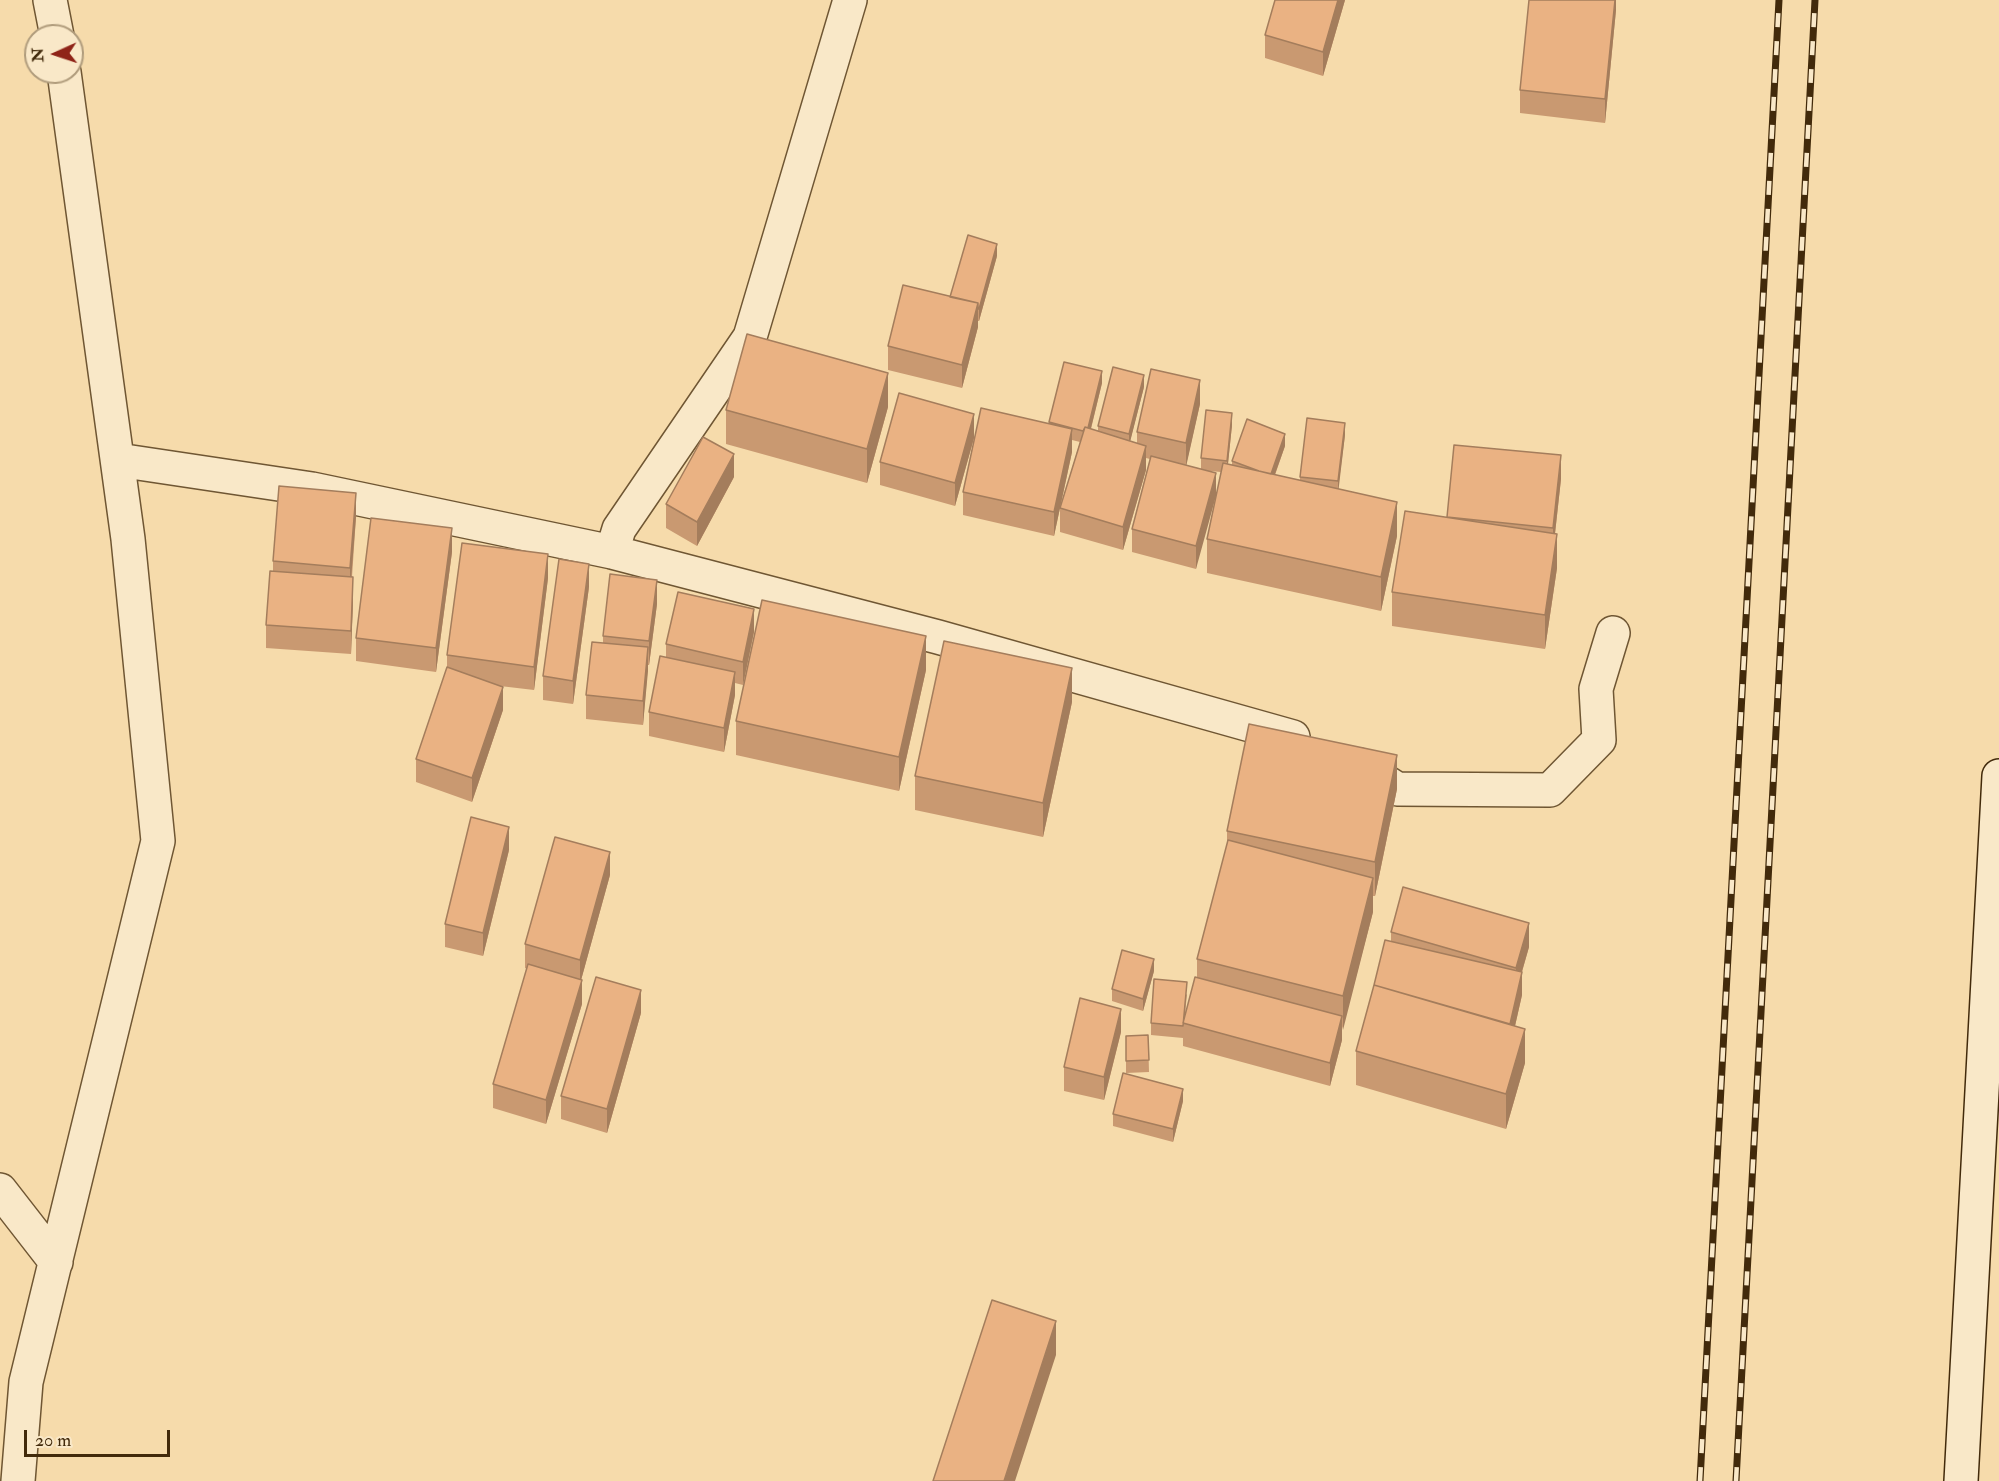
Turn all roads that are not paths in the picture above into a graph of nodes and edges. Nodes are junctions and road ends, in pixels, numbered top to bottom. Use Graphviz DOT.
graph roads {
  1 [pos="50,0"];
  2 [pos="850,0"];
  3 [pos="55,24"];
  4 [pos="66,84"];
  5 [pos="118,460"];
  6 [pos="612,552"];
  7 [pos="1613,633"];
  8 [pos="1999,776"];
  9 [pos="0,1190"];
  10 [pos="56,1262"];
  11 [pos="18,1481"];
  12 [pos="1960,1481"];
  1 -- 3 [label="street"];
  2 -- 6 [label="street"];
  4 -- 5 [label="street"];
  5 -- 6 [label="street"];
  5 -- 10 [label="street"];
  6 -- 7 [label="street"];
  8 -- 12 [label="street"];
  9 -- 10 [label="street"];
  10 -- 11 [label="street"];
}
